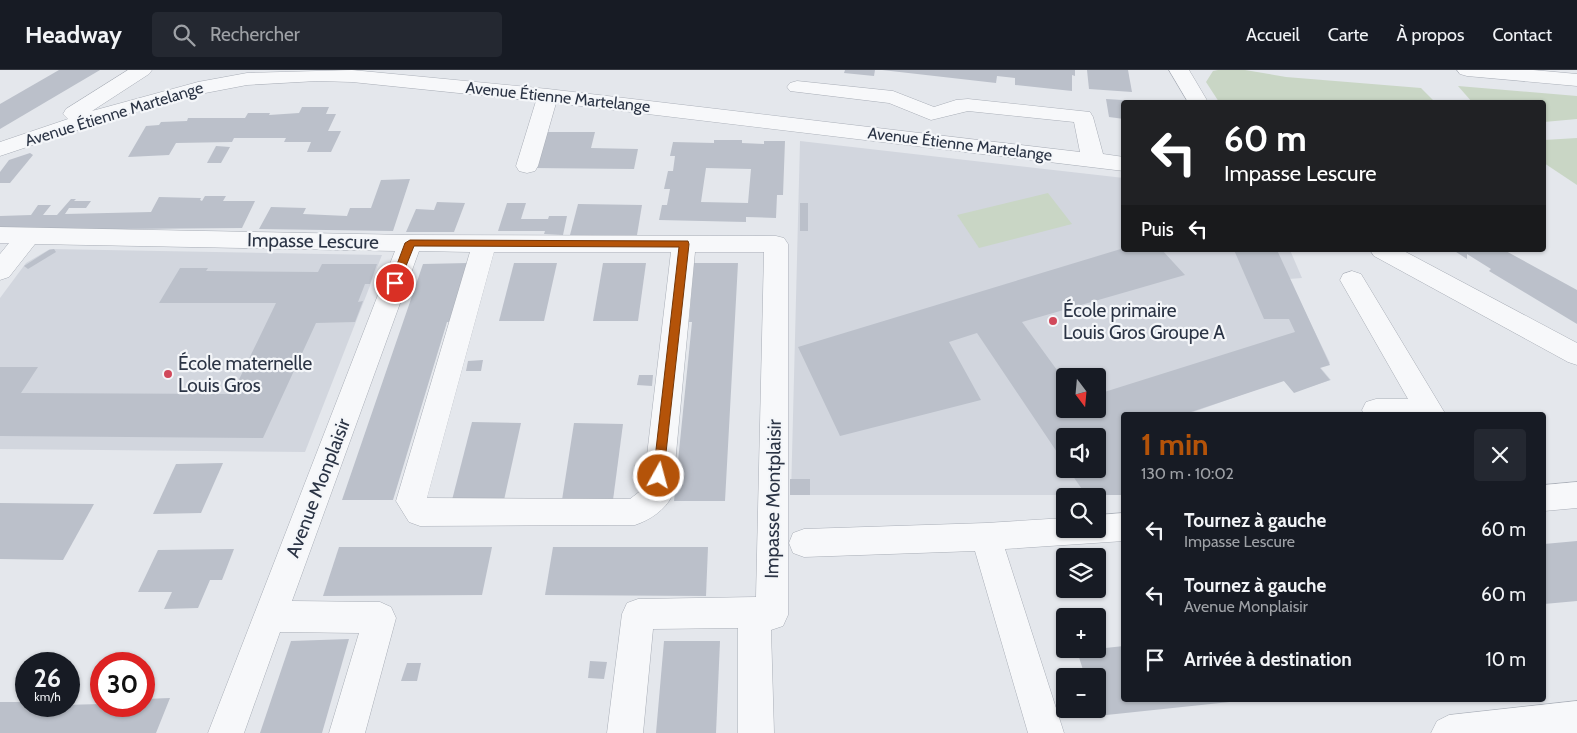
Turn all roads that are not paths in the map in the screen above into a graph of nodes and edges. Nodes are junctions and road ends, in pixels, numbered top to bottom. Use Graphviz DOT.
graph roads {
  1 [pos="142,70"];
  2 [pos="222,70"];
  3 [pos="1179,70"];
  4 [pos="1467,70"];
  5 [pos="1546,74"];
  6 [pos="425,76"];
  7 [pos="247,79"];
  8 [pos="1577,80"];
  9 [pos="797,87"];
  10 [pos="548,95"];
  11 [pos="1197,100"];
  12 [pos="63,128"];
  13 [pos="0,149"];
  14 [pos="1093,160"];
  15 [pos="1121,164"];
  16 [pos="527,166"];
  17 [pos="29,234"];
  18 [pos="0,235"];
  19 [pos="410,243"];
  20 [pos="484,243"];
  21 [pos="684,244"];
  22 [pos="776,244"];
  23 [pos="1386,252"];
  24 [pos="0,271"];
  25 [pos="1352,280"];
  26 [pos="1577,355"];
  27 [pos="1377,412"];
  28 [pos="1430,412"];
  29 [pos="1577,494"];
  30 [pos="1546,498"];
  31 [pos="1121,527"];
  32 [pos="986,537"];
  33 [pos="804,543"];
  34 [pos="754,612"];
  35 [pos="269,616"];
  36 [pos="1577,718"];
  37 [pos="1545,728"];
  38 [pos="226,733"];
  39 [pos="347,733"];
  40 [pos="625,733"];
  41 [pos="756,733"];
  42 [pos="1046,733"];
  43 [pos="1449,733"];
  1 -- 12 [label="street"];
  2 -- 7 [label="street"];
  3 -- 11 [label="street"];
  4 -- 5 [label="street"];
  5 -- 8 [label="street"];
  6 -- 7 [label="street, Avenue Étienne Martelange"];
  6 -- 10 [label="street, Avenue Étienne Martelange"];
  7 -- 12 [label="street, Avenue Étienne Martelange"];
  9 -- 14 [label="street"];
  10 -- 14 [label="street, Avenue Étienne Martelange"];
  10 -- 16 [label="street"];
  12 -- 13 [label="street, Avenue Étienne Martelange"];
  14 -- 15 [label="street, Avenue Étienne Martelange"];
  17 -- 18 [label="street, Impasse Lescure"];
  17 -- 19 [label="street, Impasse Lescure"];
  17 -- 24 [label="street"];
  19 -- 20 [label="street, Impasse Lescure"];
  19 -- 35 [label="street, Avenue Monplaisir"];
  20 -- 21 [label="street, Impasse Lescure"];
  20 -- 21 [label="street"];
  21 -- 22 [label="street, Impasse Lescure"];
  22 -- 34 [label="street, Impasse Montplaisir"];
  23 -- 26 [label="street"];
  25 -- 28 [label="street"];
  27 -- 28 [label="street"];
  29 -- 30 [label="street"];
  31 -- 32 [label="street"];
  32 -- 33 [label="street"];
  32 -- 42 [label="street"];
  34 -- 40 [label="street"];
  34 -- 41 [label="street"];
  35 -- 38 [label="street, Avenue Monplaisir"];
  35 -- 39 [label="street"];
  36 -- 37 [label="street"];
  37 -- 43 [label="street"];
}
